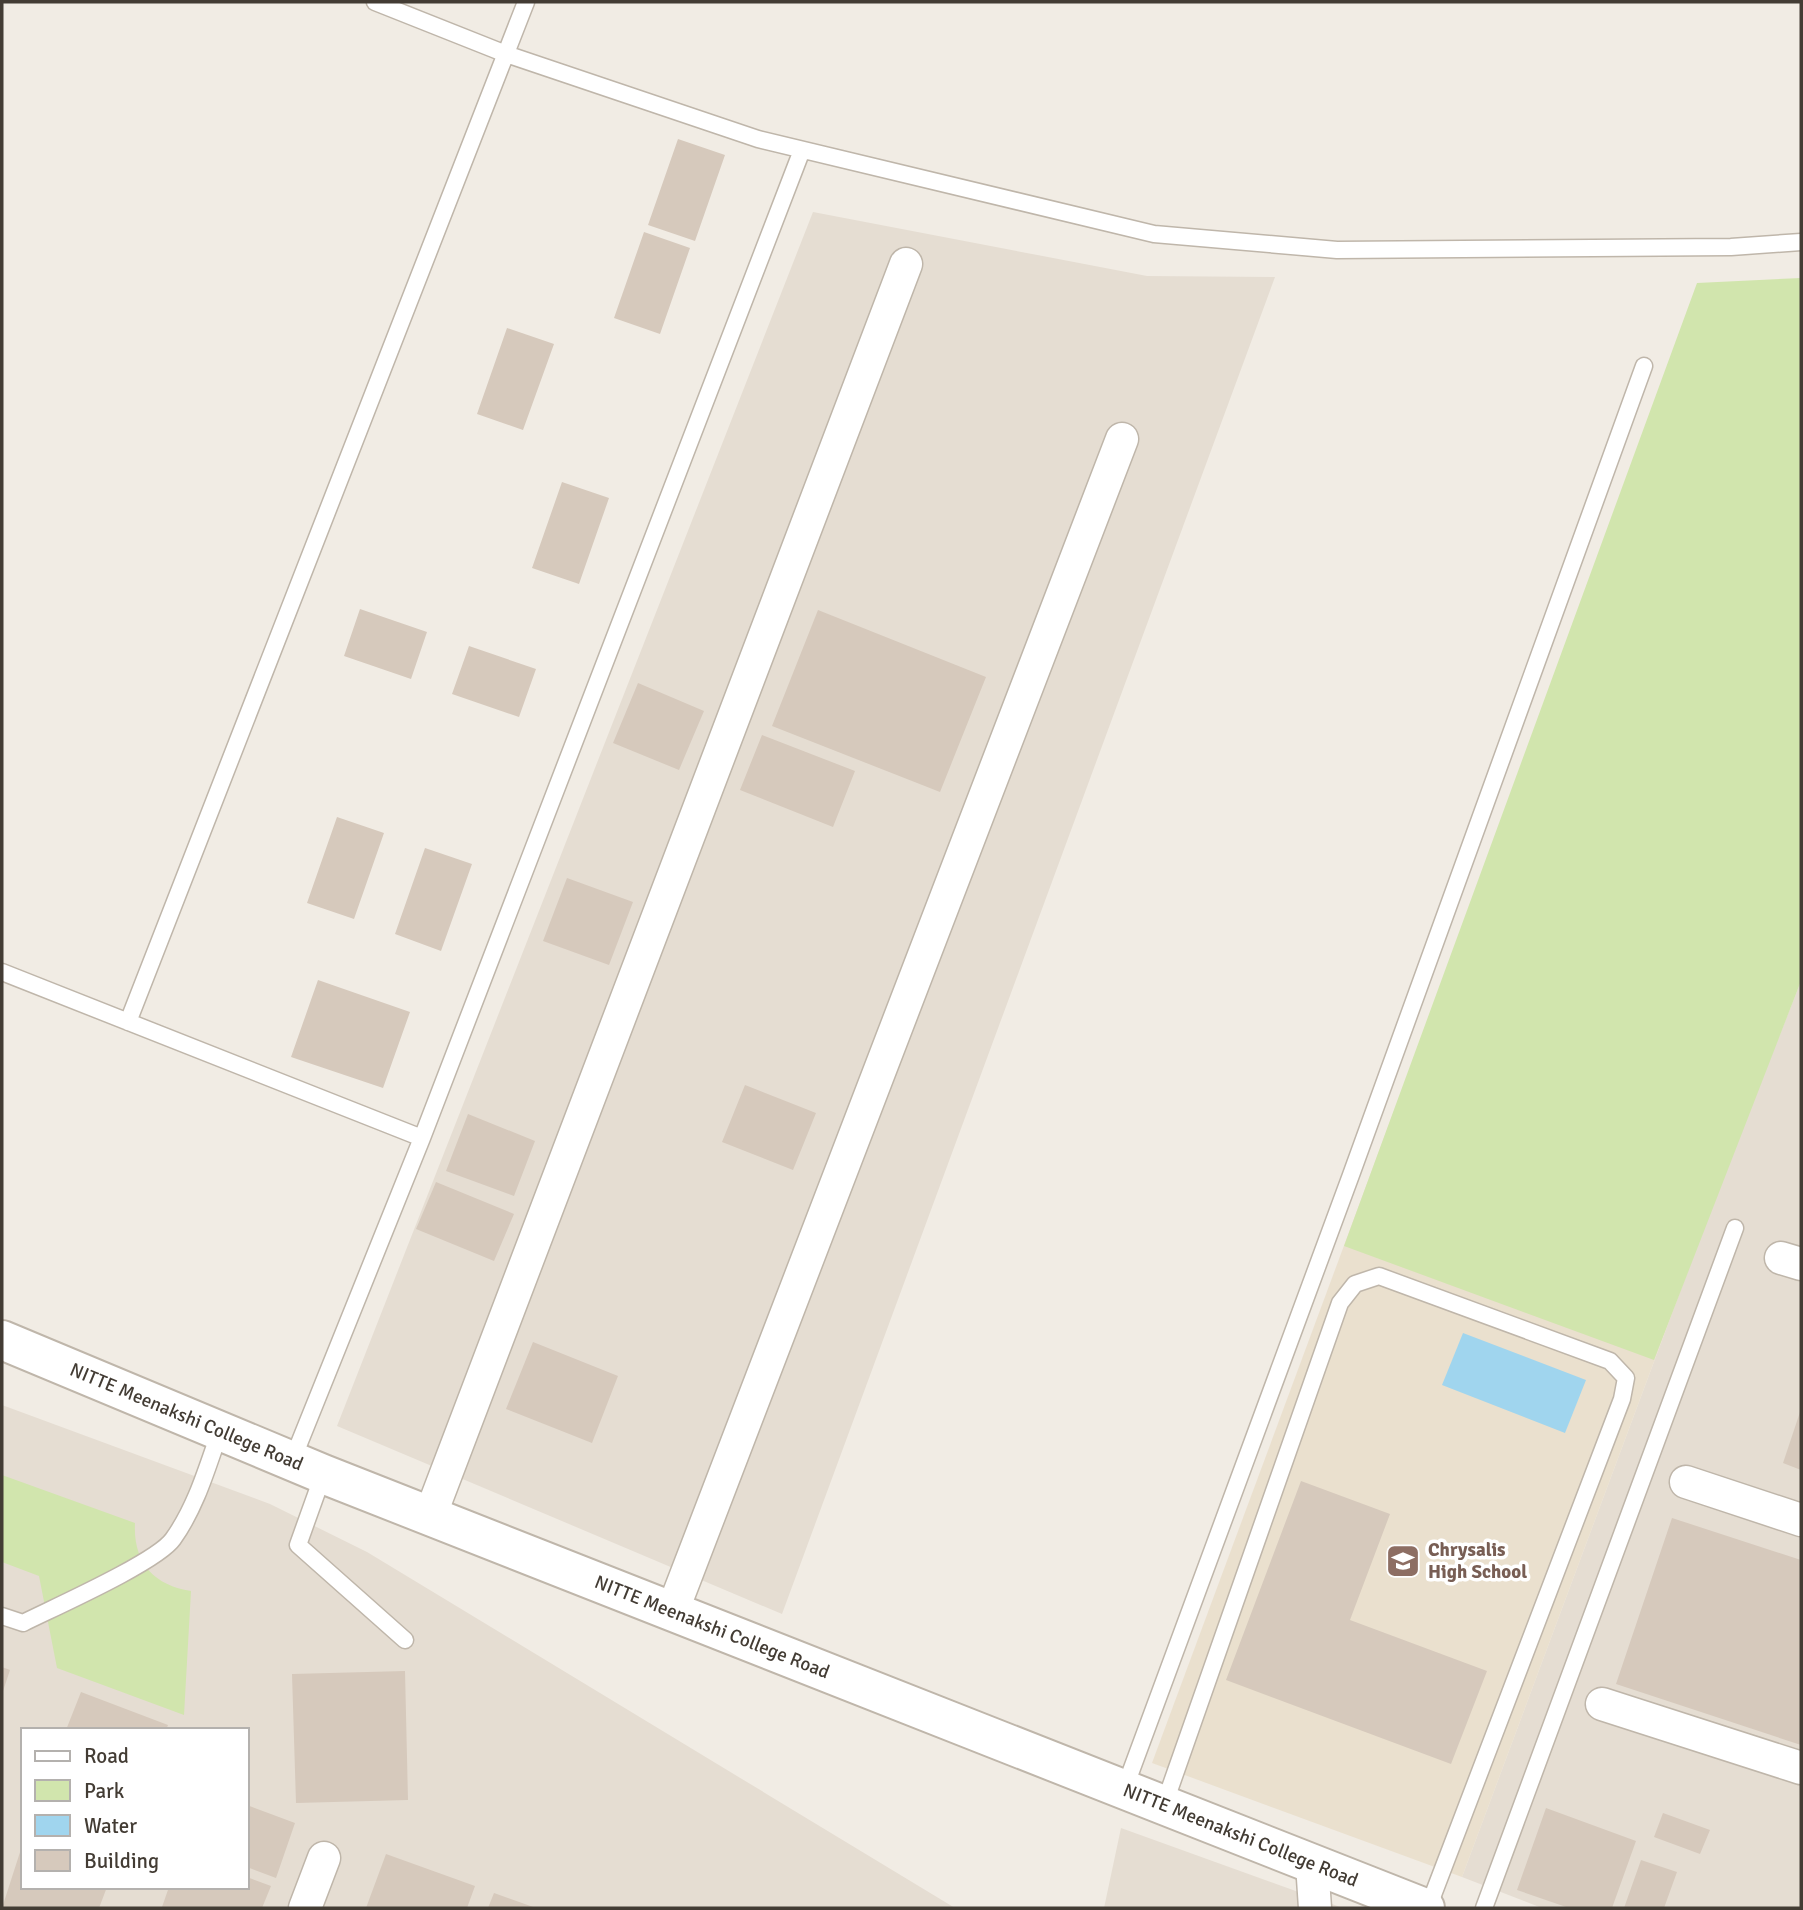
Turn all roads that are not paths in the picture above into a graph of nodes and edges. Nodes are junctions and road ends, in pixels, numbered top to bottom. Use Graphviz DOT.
graph roads {
  1 [pos="375,2"];
  2 [pos="526,2"];
  3 [pos="506,54"];
  4 [pos="802,150"];
  5 [pos="1801,242"];
  6 [pos="906,264"];
  7 [pos="1644,366"];
  8 [pos="1122,439"];
  9 [pos="2,972"];
  10 [pos="128,1022"];
  11 [pos="422,1138"];
  12 [pos="1735,1228"];
  13 [pos="2,1340"];
  14 [pos="220,1432"];
  15 [pos="307,1468"];
  16 [pos="1686,1482"];
  17 [pos="430,1516"];
  18 [pos="1801,1520"];
  19 [pos="672,1612"];
  20 [pos="2,1616"];
  21 [pos="405,1640"];
  22 [pos="1602,1704"];
  23 [pos="1801,1768"];
  24 [pos="1124,1790"];
  25 [pos="1164,1805"];
  26 [pos="324,1858"];
  27 [pos="1312,1864"];
  28 [pos="305,1908"];
  29 [pos="1315,1908"];
  30 [pos="1426,1908"];
  31 [pos="1484,1908"];
  1 -- 3 [label="lane"];
  2 -- 3 [label="lane"];
  3 -- 4 [label="lane"];
  3 -- 10 [label="lane"];
  4 -- 5 [label="lane"];
  4 -- 11 [label="lane"];
  6 -- 17 [label="street"];
  7 -- 24 [label="lane"];
  8 -- 19 [label="street"];
  9 -- 10 [label="lane"];
  10 -- 11 [label="lane"];
  11 -- 15 [label="lane"];
  12 -- 31 [label="lane"];
  13 -- 14 [label="street, NITTE Meenakshi College Road"];
  14 -- 15 [label="street, NITTE Meenakshi College Road"];
  14 -- 20 [label="lane"];
  15 -- 17 [label="street, NITTE Meenakshi College Road"];
  15 -- 21 [label="lane"];
  16 -- 18 [label="street"];
  17 -- 19 [label="street, NITTE Meenakshi College Road"];
  19 -- 24 [label="street, NITTE Meenakshi College Road"];
  22 -- 23 [label="street"];
  24 -- 25 [label="street, NITTE Meenakshi College Road"];
  25 -- 27 [label="street, NITTE Meenakshi College Road"];
  25 -- 30 [label="lane"];
  26 -- 28 [label="street"];
  27 -- 29 [label="street"];
  27 -- 30 [label="street, NITTE Meenakshi College Road"];
}
